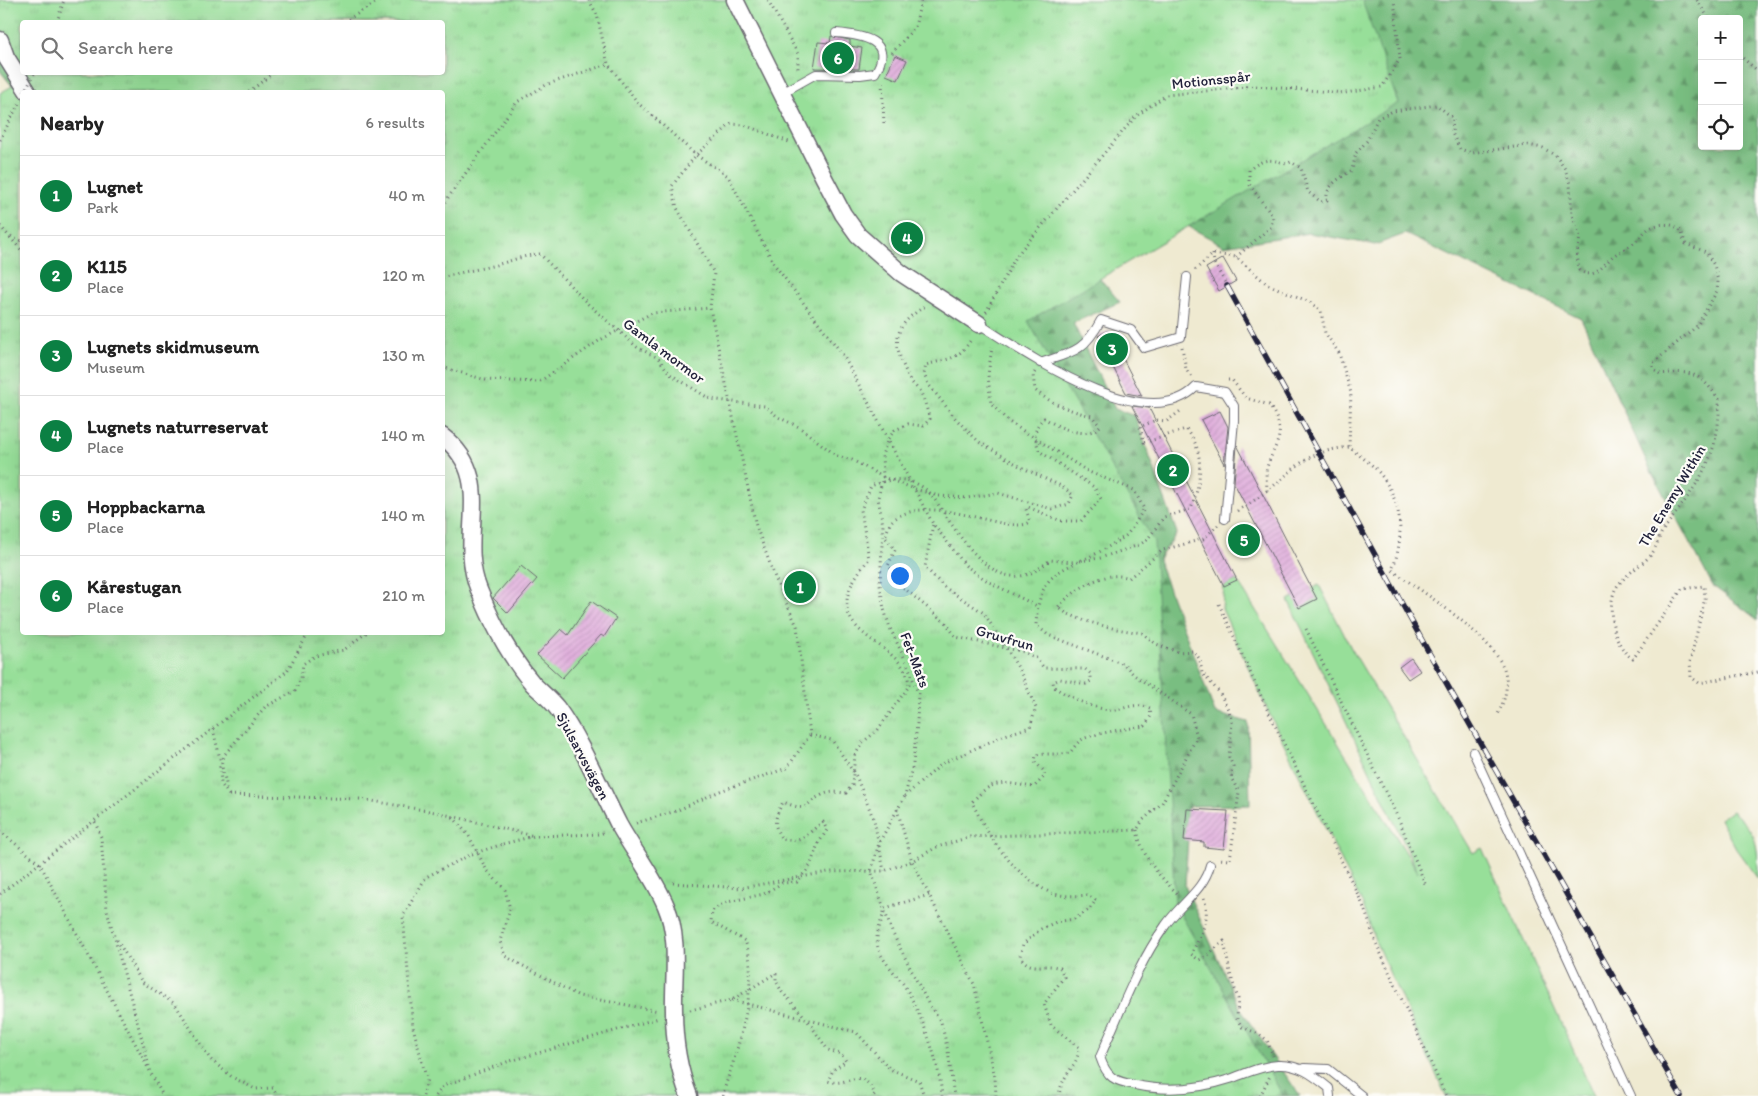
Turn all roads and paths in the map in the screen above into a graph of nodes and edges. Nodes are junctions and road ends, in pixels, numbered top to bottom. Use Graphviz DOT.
graph roads {
  1 [pos="64,0"];
  2 [pos="380,0"];
  3 [pos="589,0"];
  4 [pos="735,0"];
  5 [pos="768,0"];
  6 [pos="921,0"];
  7 [pos="1394,0"];
  8 [pos="1697,0"];
  9 [pos="1706,15"];
  10 [pos="56,20"];
  11 [pos="347,20"];
  12 [pos="836,33"];
  13 [pos="0,40"];
  14 [pos="888,57"];
  15 [pos="1743,58"];
  16 [pos="608,64"];
  17 [pos="1758,71"];
  18 [pos="34,75"];
  19 [pos="270,75"];
  20 [pos="882,76"];
  21 [pos="798,84"];
  22 [pos="23,90"];
  23 [pos="27,90"];
  24 [pos="251,90"];
  25 [pos="782,93"];
  26 [pos="20,103"];
  27 [pos="884,124"];
  28 [pos="0,140"];
  29 [pos="810,150"];
  30 [pos="696,155"];
  31 [pos="445,202"];
  32 [pos="0,226"];
  33 [pos="8,234"];
  34 [pos="20,240"];
  35 [pos="20,249"];
  36 [pos="1213,254"];
  37 [pos="1236,256"];
  38 [pos="1187,276"];
  39 [pos="445,277"];
  40 [pos="1227,286"];
  41 [pos="939,299"];
  42 [pos="710,308"];
  43 [pos="979,324"];
  44 [pos="618,331"];
  45 [pos="994,334"];
  46 [pos="1181,337"];
  47 [pos="1040,363"];
  48 [pos="445,367"];
  49 [pos="1225,380"];
  50 [pos="1195,384"];
  51 [pos="730,403"];
  52 [pos="445,439"];
  53 [pos="888,439"];
  54 [pos="1036,439"];
  55 [pos="1349,447"];
  56 [pos="883,477"];
  57 [pos="888,479"];
  58 [pos="910,480"];
  59 [pos="882,482"];
  60 [pos="915,489"];
  61 [pos="1267,491"];
  62 [pos="930,493"];
  63 [pos="926,510"];
  64 [pos="944,512"];
  65 [pos="1225,520"];
  66 [pos="933,524"];
  67 [pos="1076,562"];
  68 [pos="1219,604"];
  69 [pos="1037,606"];
  70 [pos="1306,629"];
  71 [pos="307,635"];
  72 [pos="363,635"];
  73 [pos="1005,647"];
  74 [pos="1758,672"];
  75 [pos="1497,716"];
  76 [pos="213,729"];
  77 [pos="810,735"];
  78 [pos="1473,752"];
  79 [pos="853,772"];
  80 [pos="229,795"];
  81 [pos="905,796"];
  82 [pos="897,808"];
  83 [pos="453,817"];
  84 [pos="95,822"];
  85 [pos="621,827"];
  86 [pos="1137,830"];
  87 [pos="0,831"];
  88 [pos="599,834"];
  89 [pos="534,836"];
  90 [pos="990,837"];
  91 [pos="879,843"];
  92 [pos="912,861"];
  93 [pos="40,864"];
  94 [pos="1210,865"];
  95 [pos="872,871"];
  96 [pos="884,871"];
  97 [pos="803,877"];
  98 [pos="653,881"];
  99 [pos="1199,886"];
  100 [pos="1426,886"];
  101 [pos="0,894"];
  102 [pos="929,895"];
  103 [pos="1185,902"];
  104 [pos="885,908"];
  105 [pos="114,935"];
  106 [pos="748,990"];
  107 [pos="732,1000"];
  108 [pos="747,1003"];
  109 [pos="674,1014"];
  110 [pos="805,1017"];
  111 [pos="1273,1066"];
  112 [pos="1299,1067"];
  113 [pos="150,1072"];
  114 [pos="164,1096"];
  115 [pos="278,1096"];
  116 [pos="423,1096"];
  117 [pos="436,1096"];
  118 [pos="689,1096"];
  119 [pos="723,1096"];
  120 [pos="873,1096"];
  121 [pos="923,1096"];
  122 [pos="942,1096"];
  123 [pos="954,1096"];
  124 [pos="996,1096"];
  125 [pos="1059,1096"];
  126 [pos="1260,1096"];
  127 [pos="1330,1096"];
  128 [pos="1362,1096"];
  129 [pos="1446,1096"];
  130 [pos="1631,1096"];
  1 -- 10 [label="path"];
  2 -- 11 [label="path"];
  3 -- 16 [label="path"];
  4 -- 25 [label="street"];
  5 -- 21 [label="path"];
  6 -- 14 [label="path"];
  7 -- 45 [label="path, Motionsspår"];
  8 -- 9 [label="path"];
  12 -- 21 [label="lane"];
  13 -- 22 [label="street"];
  15 -- 17 [label="path"];
  16 -- 30 [label="path"];
  16 -- 31 [label="path"];
  18 -- 23 [label="path, bridge"];
  19 -- 24 [label="path"];
  20 -- 27 [label="path"];
  21 -- 25 [label="lane"];
  25 -- 29 [label="street"];
  26 -- 28 [label="path"];
  29 -- 30 [label="path"];
  29 -- 41 [label="street"];
  30 -- 42 [label="path"];
  30 -- 53 [label="path"];
  32 -- 33 [label="path"];
  33 -- 34 [label="path"];
  33 -- 35 [label="path"];
  36 -- 37 [label="path"];
  36 -- 38 [label="path"];
  36 -- 40 [label="path"];
  37 -- 55 [label="path"];
  37 -- 74 [label="path, The Enemy Within"];
  38 -- 46 [label="lane"];
  39 -- 44 [label="path, Gamla mormor"];
  41 -- 43 [label="street"];
  41 -- 53 [label="path"];
  42 -- 44 [label="path"];
  42 -- 51 [label="path"];
  43 -- 45 [label="lane"];
  43 -- 62 [label="path, Gamla mormor"];
  44 -- 48 [label="path"];
  44 -- 51 [label="path, Gamla mormor"];
  45 -- 47 [label="lane"];
  45 -- 54 [label="path"];
  46 -- 47 [label="lane"];
  46 -- 50 [label="path"];
  47 -- 50 [label="lane"];
  47 -- 54 [label="path"];
  49 -- 61 [label="path"];
  50 -- 65 [label="lane"];
  50 -- 67 [label="path"];
  51 -- 56 [label="path, Gamla mormor"];
  51 -- 77 [label="path"];
  52 -- 85 [label="street, Sjulsarvsvägen"];
  53 -- 56 [label="path, Fet-Mats"];
  53 -- 58 [label="path"];
  54 -- 64 [label="path, Gruvfrun"];
  54 -- 67 [label="path"];
  55 -- 61 [label="path"];
  55 -- 75 [label="path"];
  56 -- 57 [label="path, Gamla mormor"];
  56 -- 59 [label="path, Fet-Mats"];
  57 -- 58 [label="path"];
  57 -- 59 [label="path"];
  57 -- 60 [label="path, Gamla mormor"];
  58 -- 60 [label="path"];
  58 -- 62 [label="path"];
  59 -- 79 [label="path"];
  59 -- 81 [label="path, Fet-Mats"];
  60 -- 62 [label="path, Gamla mormor"];
  60 -- 63 [label="path"];
  61 -- 65 [label="path"];
  62 -- 64 [label="path"];
  63 -- 64 [label="path, Gruvfrun"];
  63 -- 66 [label="path"];
  63 -- 73 [label="path, Gruvfrun"];
  64 -- 67 [label="path"];
  65 -- 94 [label="path"];
  66 -- 69 [label="path"];
  66 -- 73 [label="path"];
  67 -- 69 [label="path"];
  68 -- 129 [label="path"];
  69 -- 86 [label="path"];
  70 -- 100 [label="path"];
  71 -- 76 [label="path"];
  72 -- 80 [label="path"];
  73 -- 81 [label="path"];
  73 -- 90 [label="path, Gruvfrun"];
  76 -- 80 [label="path"];
  76 -- 84 [label="path"];
  77 -- 79 [label="path"];
  77 -- 85 [label="path"];
  78 -- 130 [label="lane"];
  79 -- 91 [label="path"];
  79 -- 97 [label="path"];
  80 -- 83 [label="path"];
  81 -- 82 [label="path, Fet-Mats"];
  82 -- 91 [label="path, Fet-Mats"];
  82 -- 92 [label="path"];
  83 -- 89 [label="path"];
  83 -- 109 [label="path"];
  84 -- 93 [label="path"];
  84 -- 105 [label="path"];
  85 -- 98 [label="street, Sjulsarvsvägen"];
  86 -- 90 [label="path"];
  86 -- 103 [label="path"];
  87 -- 93 [label="path"];
  88 -- 89 [label="path"];
  89 -- 116 [label="path, bridge"];
  90 -- 92 [label="path"];
  90 -- 125 [label="path, Gruvfrun"];
  91 -- 95 [label="path, Fet-Mats"];
  91 -- 96 [label="path"];
  92 -- 96 [label="path"];
  92 -- 102 [label="path"];
  93 -- 101 [label="path"];
  93 -- 113 [label="path"];
  94 -- 99 [label="lane"];
  95 -- 96 [label="path"];
  95 -- 97 [label="path"];
  95 -- 104 [label="path"];
  97 -- 98 [label="path"];
  97 -- 106 [label="path"];
  98 -- 109 [label="street, Sjulsarvsvägen"];
  99 -- 103 [label="lane"];
  99 -- 111 [label="path"];
  102 -- 104 [label="path"];
  102 -- 124 [label="path"];
  103 -- 111 [label="lane"];
  104 -- 122 [label="path"];
  104 -- 123 [label="path"];
  105 -- 113 [label="path"];
  105 -- 115 [label="path"];
  106 -- 107 [label="path"];
  106 -- 108 [label="path"];
  106 -- 110 [label="path"];
  107 -- 108 [label="path"];
  107 -- 109 [label="path"];
  108 -- 110 [label="path"];
  108 -- 119 [label="path"];
  109 -- 117 [label="path"];
  109 -- 118 [label="street, Sjulsarvsvägen"];
  110 -- 120 [label="path"];
  110 -- 121 [label="path"];
  111 -- 112 [label="lane"];
  111 -- 126 [label="path"];
  112 -- 127 [label="lane"];
  112 -- 128 [label="lane"];
  113 -- 114 [label="path"];
}
